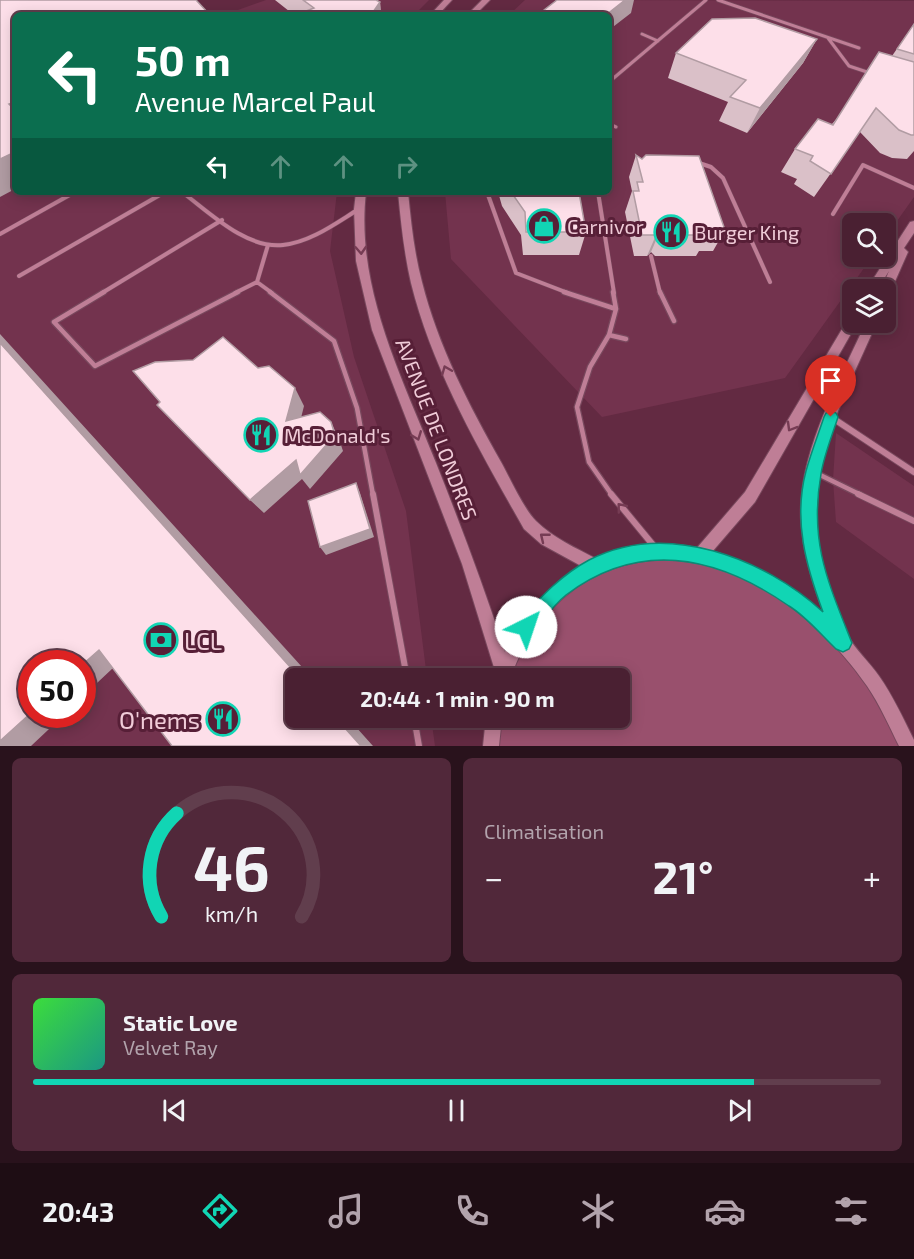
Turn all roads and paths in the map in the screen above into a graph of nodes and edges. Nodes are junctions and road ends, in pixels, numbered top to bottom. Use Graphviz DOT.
graph roads {
  1 [pos="448,0"];
  2 [pos="486,0"];
  3 [pos="706,0"];
  4 [pos="718,0"];
  5 [pos="743,9"];
  6 [pos="437,12"];
  7 [pos="474,12"];
  8 [pos="744,19"];
  9 [pos="642,34"];
  10 [pos="828,38"];
  11 [pos="658,41"];
  12 [pos="859,48"];
  13 [pos="871,73"];
  14 [pos="612,79"];
  15 [pos="612,126"];
  16 [pos="616,128"];
  17 [pos="693,162"];
  18 [pos="914,188"];
  19 [pos="70,195"];
  20 [pos="160,195"];
  21 [pos="186,195"];
  22 [pos="361,195"];
  23 [pos="404,195"];
  24 [pos="488,195"];
  25 [pos="597,195"];
  26 [pos="359,209"];
  27 [pos="833,214"];
  28 [pos="222,220"];
  29 [pos="914,226"];
  30 [pos="0,234"];
  31 [pos="268,245"];
  32 [pos="651,256"];
  33 [pos="19,276"];
  34 [pos="878,279"];
  35 [pos="891,279"];
  36 [pos="257,282"];
  37 [pos="770,282"];
  38 [pos="616,309"];
  39 [pos="674,321"];
  40 [pos="846,333"];
  41 [pos="867,333"];
  42 [pos="609,334"];
  43 [pos="626,339"];
  44 [pos="831,417"];
  45 [pos="813,472"];
  46 [pos="914,472"];
  47 [pos="914,521"];
  48 [pos="658,551"];
  49 [pos="700,555"];
  50 [pos="595,566"];
  51 [pos="843,643"];
  52 [pos="405,668"];
  53 [pos="501,668"];
  54 [pos="507,668"];
  55 [pos="416,728"];
  56 [pos="493,728"];
  57 [pos="419,746"];
  58 [pos="491,746"];
  59 [pos="908,746"];
  1 -- 6 [label="main road"];
  2 -- 7 [label="main road"];
  3 -- 11 [label="lane"];
  4 -- 5 [label="lane"];
  5 -- 8 [label="lane"];
  5 -- 10 [label="lane"];
  9 -- 11 [label="lane"];
  10 -- 12 [label="lane"];
  10 -- 13 [label="lane"];
  11 -- 14 [label="lane"];
  15 -- 16 [label="lane"];
  17 -- 37 [label="lane"];
  18 -- 27 [label="lane"];
  19 -- 30 [label="lane"];
  20 -- 33 [label="lane"];
  21 -- 28 [label="lane"];
  22 -- 26 [label="main road, AVENUE DE LONDRES"];
  50 -- 23 [label="main road, AVENUE DE LONDRES, one-way"];
  24 -- 38 [label="lane"];
  25 -- 38 [label="lane"];
  26 -- 31 [label="lane"];
  26 -- 53 [label="main road, AVENUE DE LONDRES, one-way"];
  28 -- 31 [label="lane"];
  28 -- 36 [label="lane"];
  29 -- 34 [label="main road"];
  29 -- 35 [label="main road"];
  31 -- 36 [label="lane"];
  32 -- 39 [label="lane"];
  36 -- 52 [label="lane"];
  38 -- 42 [label="lane"];
  40 -- 49 [label="main road, one-way"];
  41 -- 44 [label="main road"];
  42 -- 43 [label="lane"];
  48 -- 42 [label="lane, one-way"];
  44 -- 45 [label="main road"];
  44 -- 46 [label="street"];
  45 -- 47 [label="lane"];
  45 -- 51 [label="main road"];
  48 -- 49 [label="main road"];
  48 -- 50 [label="main road"];
  49 -- 51 [label="main road"];
  50 -- 54 [label="main road"];
  51 -- 59 [label="main road"];
  55 -- 57 [label="lane"];
  56 -- 58 [label="main road"];
}
